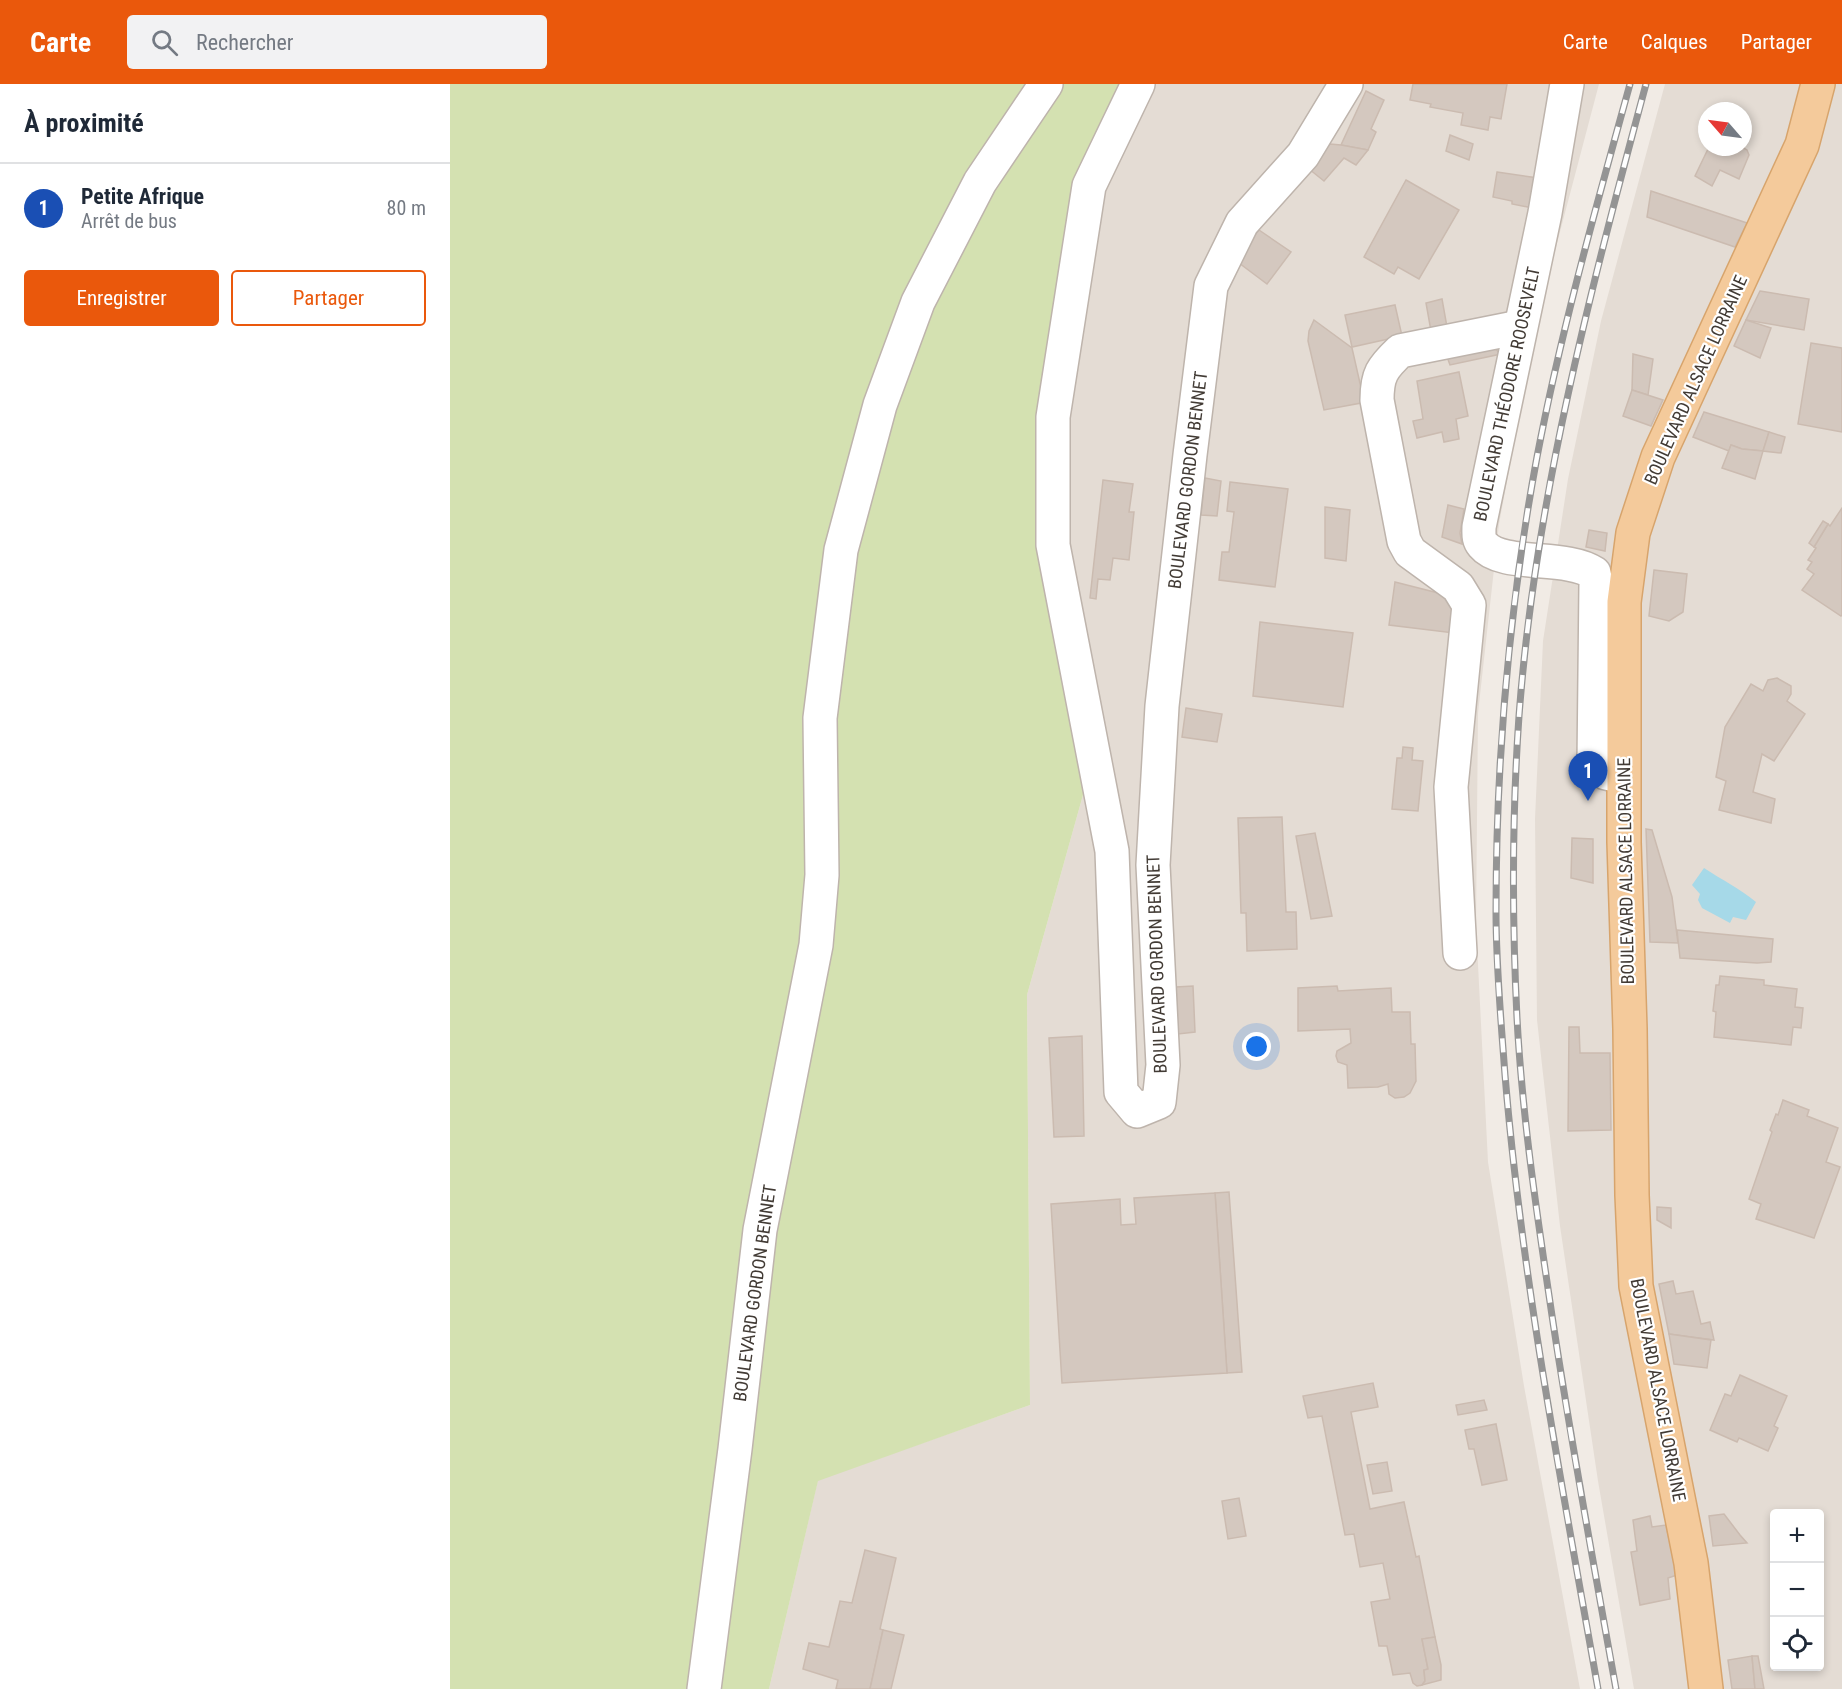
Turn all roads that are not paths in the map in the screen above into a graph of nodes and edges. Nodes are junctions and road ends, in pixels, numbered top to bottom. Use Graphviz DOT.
graph roads {
  1 [pos="1046,84"];
  2 [pos="1138,84"];
  3 [pos="1346,84"];
  4 [pos="1567,84"];
  5 [pos="1818,84"];
  6 [pos="1520,327"];
  7 [pos="1623,777"];
  8 [pos="1460,953"];
  9 [pos="704,1689"];
  10 [pos="1706,1689"];
  1 -- 9 [label="street, BOULEVARD GORDON BENNET"];
  2 -- 3 [label="street, BOULEVARD GORDON BENNET"];
  4 -- 6 [label="street, BOULEVARD THÉODORE ROOSEVELT"];
  5 -- 7 [label="main road, BOULEVARD ALSACE LORRAINE"];
  6 -- 7 [label="street, BOULEVARD THÉODORE ROOSEVELT"];
  6 -- 8 [label="street"];
  7 -- 10 [label="main road, BOULEVARD ALSACE LORRAINE"];
}
